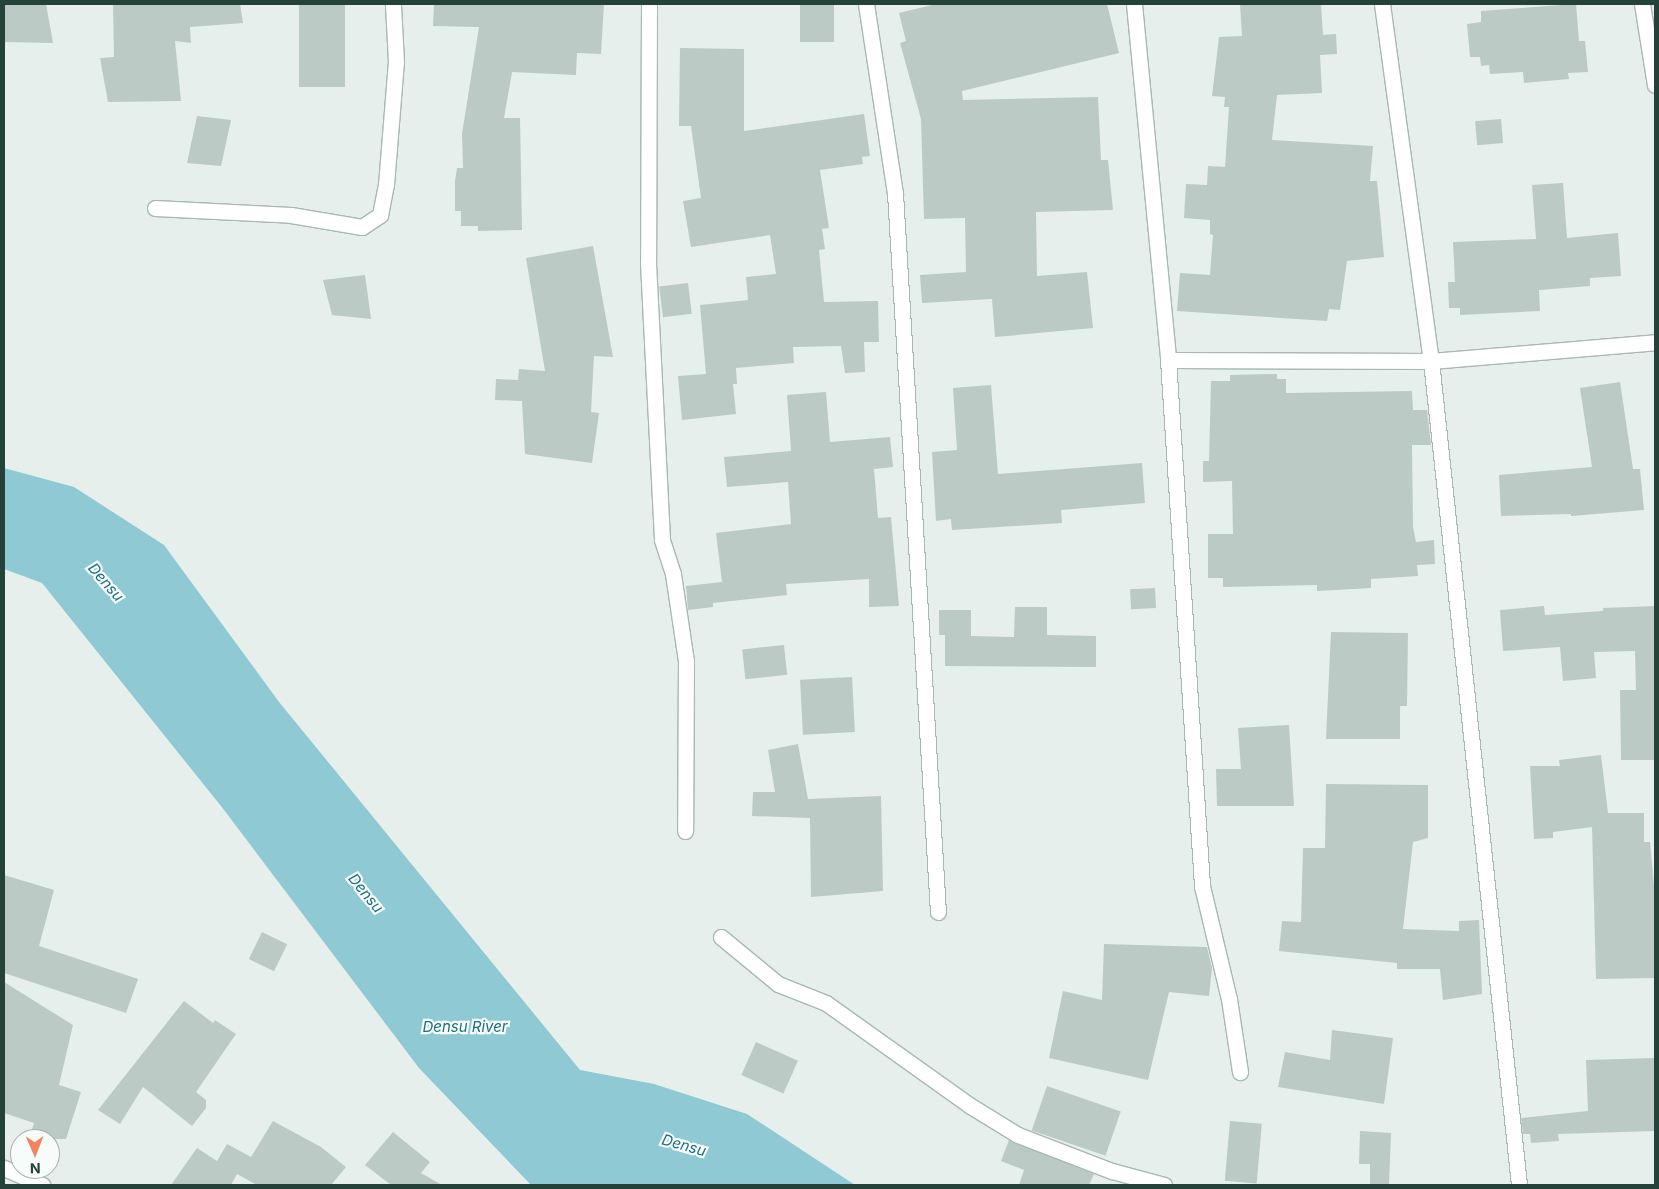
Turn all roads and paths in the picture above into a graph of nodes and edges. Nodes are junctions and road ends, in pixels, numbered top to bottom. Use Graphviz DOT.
graph roads {
  1 [pos="393,4"];
  2 [pos="649,4"];
  3 [pos="866,4"];
  4 [pos="1134,4"];
  5 [pos="1382,4"];
  6 [pos="1642,4"];
  7 [pos="1655,85"];
  8 [pos="155,208"];
  9 [pos="1655,342"];
  10 [pos="1168,360"];
  11 [pos="1431,361"];
  12 [pos="685,830"];
  13 [pos="938,912"];
  14 [pos="721,937"];
  15 [pos="1240,1072"];
  16 [pos="4,1168"];
  17 [pos="42,1185"];
  18 [pos="1164,1185"];
  19 [pos="1519,1185"];
  1 -- 8 [label="street"];
  2 -- 12 [label="street"];
  3 -- 13 [label="street"];
  4 -- 10 [label="street"];
  5 -- 11 [label="street"];
  6 -- 7 [label="street"];
  9 -- 11 [label="street"];
  10 -- 11 [label="street"];
  10 -- 15 [label="street"];
  11 -- 19 [label="street"];
  14 -- 18 [label="street"];
  16 -- 17 [label="street"];
}
